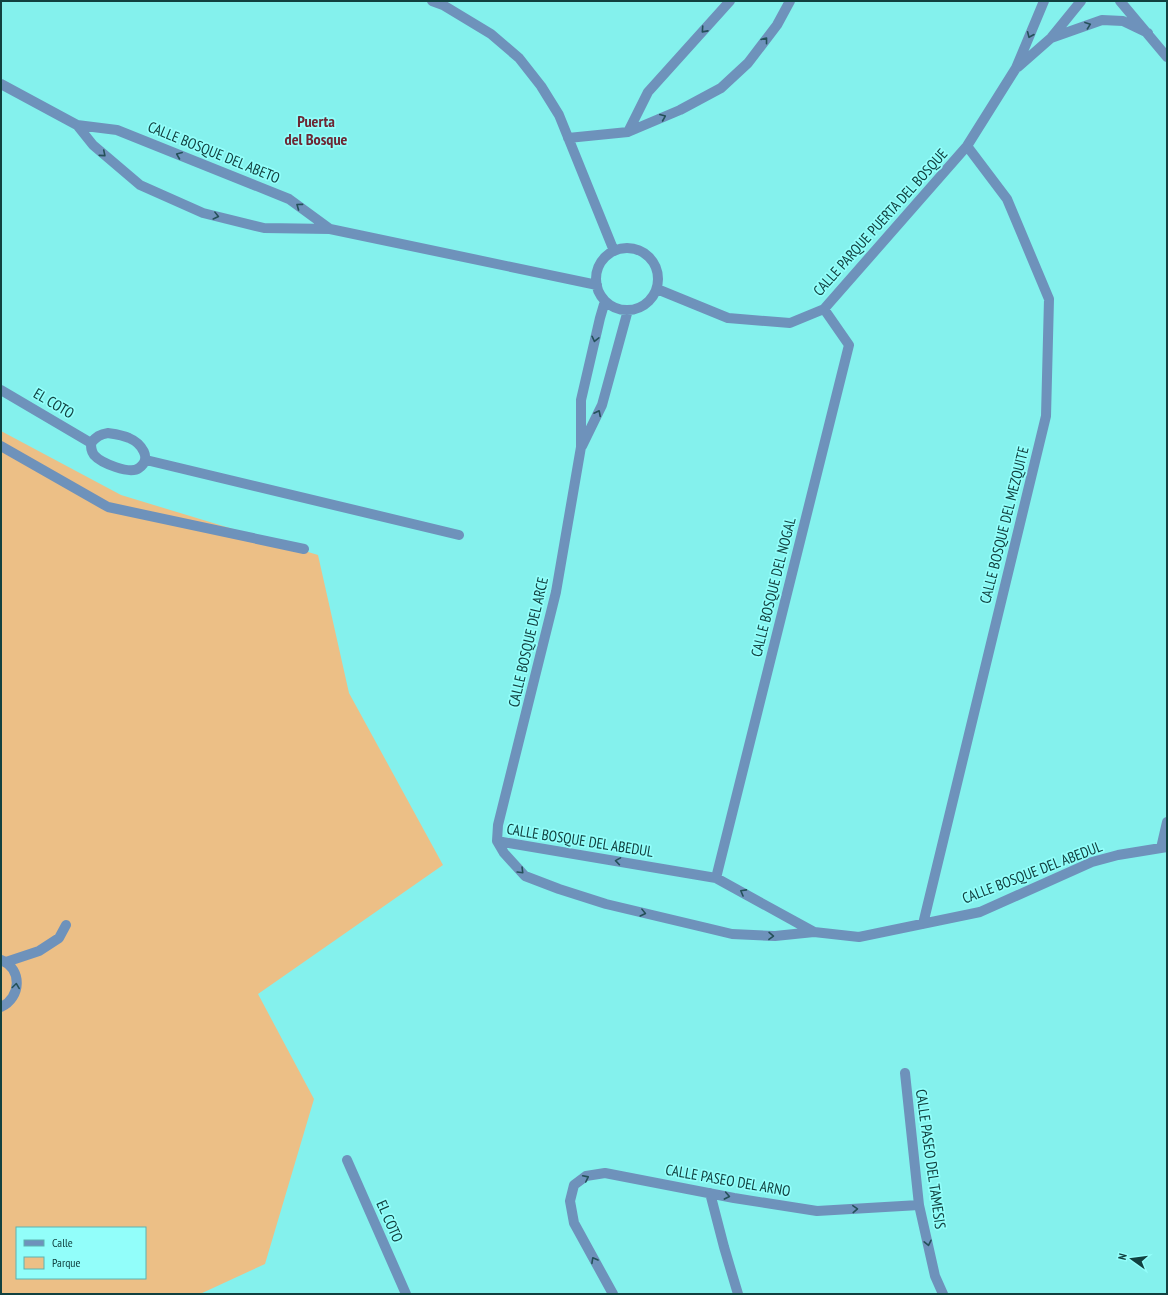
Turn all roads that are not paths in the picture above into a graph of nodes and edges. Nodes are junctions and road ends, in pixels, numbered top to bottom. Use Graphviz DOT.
graph roads {
  1 [pos="432,1"];
  2 [pos="730,1"];
  3 [pos="790,1"];
  4 [pos="1044,1"];
  5 [pos="1081,1"];
  6 [pos="1120,1"];
  7 [pos="445,3"];
  8 [pos="1148,34"];
  9 [pos="1051,38"];
  10 [pos="1167,57"];
  11 [pos="1016,68"];
  12 [pos="1,84"];
  13 [pos="77,125"];
  14 [pos="628,132"];
  15 [pos="568,138"];
  16 [pos="967,146"];
  17 [pos="330,229"];
  18 [pos="614,251"];
  19 [pos="597,285"];
  20 [pos="657,289"];
  21 [pos="606,301"];
  22 [pos="824,309"];
  23 [pos="628,310"];
  24 [pos="1,390"];
  25 [pos="91,443"];
  26 [pos="1,446"];
  27 [pos="581,447"];
  28 [pos="146,460"];
  29 [pos="459,535"];
  30 [pos="304,550"];
  31 [pos="1167,822"];
  32 [pos="497,841"];
  33 [pos="1164,848"];
  34 [pos="716,878"];
  35 [pos="923,924"];
  36 [pos="66,925"];
  37 [pos="814,932"];
  38 [pos="4,961"];
  39 [pos="1,1007"];
  40 [pos="905,1073"];
  41 [pos="347,1160"];
  42 [pos="710,1193"];
  43 [pos="919,1205"];
  44 [pos="406,1294"];
  45 [pos="613,1294"];
  46 [pos="738,1294"];
  47 [pos="944,1294"];
  1 -- 7 [label="street"];
  2 -- 14 [label="street, one-way"];
  14 -- 3 [label="street, one-way"];
  4 -- 11 [label="street, CALLE PARQUE PUERTA DEL BOSQUE, one-way"];
  5 -- 9 [label="street, CALLE PARQUE PUERTA DEL BOSQUE"];
  6 -- 8 [label="street"];
  7 -- 15 [label="street"];
  9 -- 8 [label="street, CALLE PARQUE PUERTA DEL BOSQUE, one-way"];
  8 -- 10 [label="street"];
  9 -- 11 [label="street, CALLE PARQUE PUERTA DEL BOSQUE"];
  11 -- 16 [label="street, CALLE PARQUE PUERTA DEL BOSQUE"];
  12 -- 13 [label="street, CALLE BOSQUE DEL ABETO"];
  17 -- 13 [label="street, CALLE BOSQUE DEL ABETO, one-way"];
  13 -- 17 [label="street, CALLE BOSQUE DEL ABETO, one-way"];
  14 -- 15 [label="street"];
  15 -- 18 [label="street"];
  16 -- 22 [label="street, CALLE PARQUE PUERTA DEL BOSQUE"];
  16 -- 35 [label="street, CALLE BOSQUE DEL MEZQUITE"];
  17 -- 19 [label="street, CALLE BOSQUE DEL ABETO"];
  18 -- 19 [label="street"];
  18 -- 20 [label="street"];
  19 -- 21 [label="street"];
  20 -- 22 [label="street, CALLE PARQUE PUERTA DEL BOSQUE"];
  20 -- 23 [label="street"];
  21 -- 23 [label="street"];
  21 -- 27 [label="street, CALLE BOSQUE DEL ARCE, one-way"];
  22 -- 34 [label="street, CALLE BOSQUE DEL NOGAL"];
  27 -- 23 [label="street, CALLE BOSQUE DEL ARCE, one-way"];
  24 -- 25 [label="street, EL COTO"];
  25 -- 28 [label="street"];
  25 -- 28 [label="street"];
  26 -- 30 [label="street"];
  27 -- 32 [label="street, CALLE BOSQUE DEL ARCE"];
  28 -- 29 [label="street"];
  31 -- 33 [label="street"];
  34 -- 32 [label="street, CALLE BOSQUE DEL ABEDUL, one-way"];
  32 -- 37 [label="street, CALLE BOSQUE DEL ABEDUL, one-way"];
  33 -- 35 [label="street, CALLE BOSQUE DEL ABEDUL"];
  37 -- 34 [label="street, CALLE BOSQUE DEL ABEDUL, one-way"];
  35 -- 37 [label="street, CALLE BOSQUE DEL ABEDUL"];
  36 -- 38 [label="street"];
  39 -- 38 [label="street, one-way"];
  40 -- 43 [label="street, CALLE PASEO DEL TAMESIS"];
  41 -- 44 [label="street, EL COTO"];
  42 -- 43 [label="street, CALLE PASEO DEL ARNO, one-way"];
  45 -- 42 [label="street, CALLE PASEO DEL ARNO, one-way"];
  42 -- 46 [label="street"];
  43 -- 47 [label="street, CALLE PASEO DEL TAMESIS, one-way"];
}
